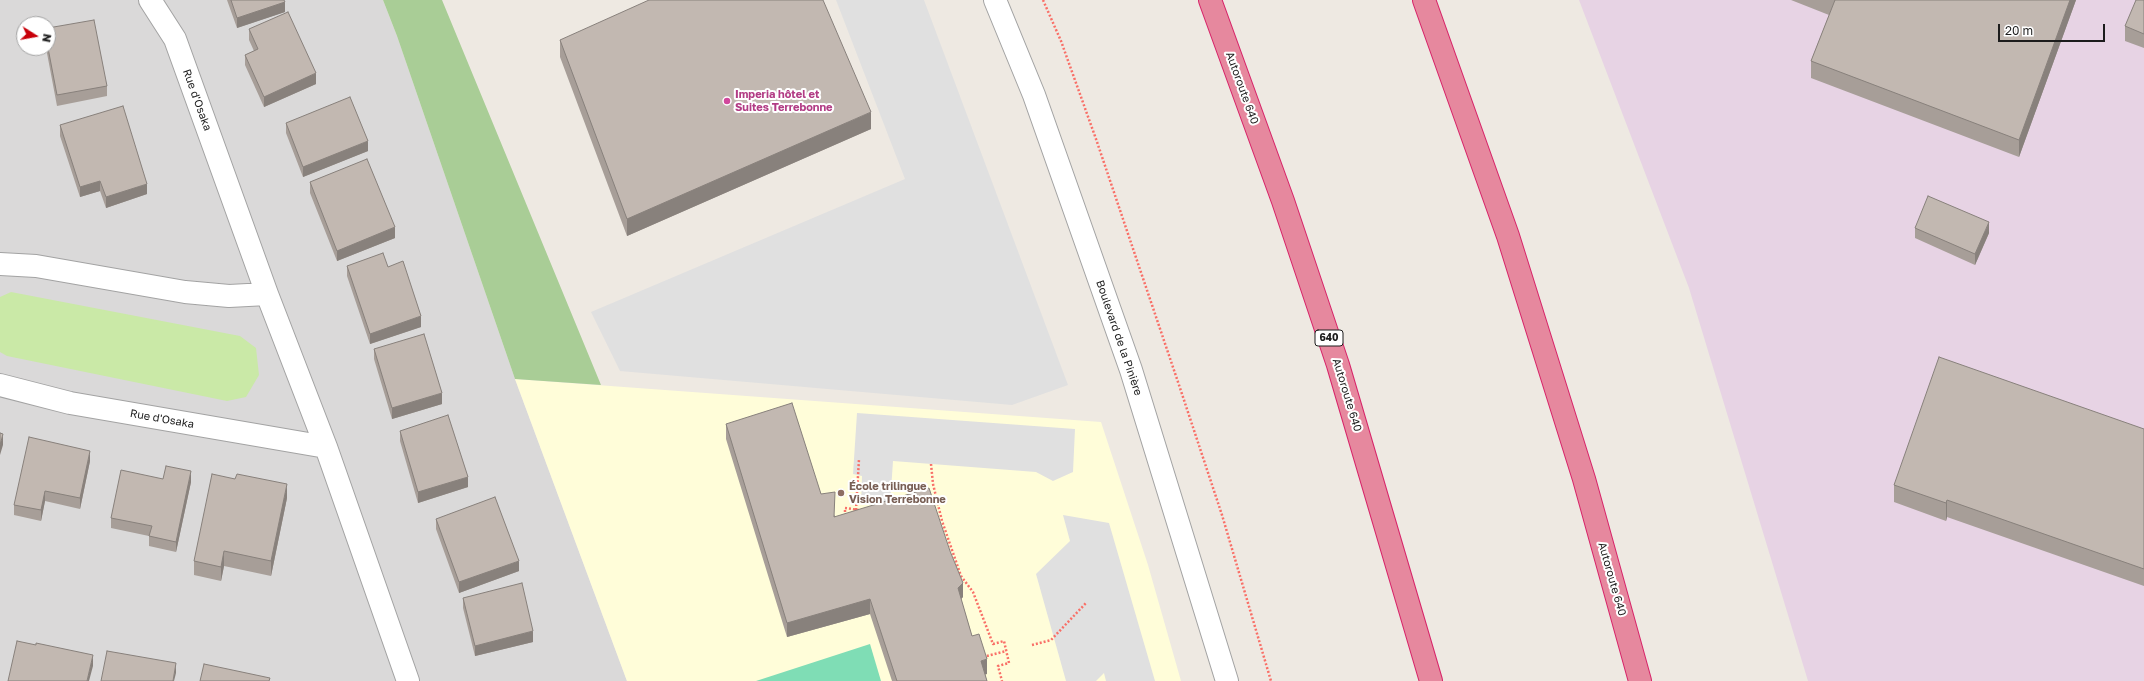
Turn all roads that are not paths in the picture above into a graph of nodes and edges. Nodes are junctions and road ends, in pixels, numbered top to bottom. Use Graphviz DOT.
graph roads {
  1 [pos="150,0"];
  2 [pos="995,0"];
  3 [pos="1210,0"];
  4 [pos="1424,0"];
  5 [pos="0,264"];
  6 [pos="267,294"];
  7 [pos="0,385"];
  8 [pos="326,447"];
  9 [pos="408,681"];
  10 [pos="1227,681"];
  11 [pos="1432,681"];
  12 [pos="1640,681"];
  1 -- 6 [label="street, Rue d'Osaka"];
  2 -- 10 [label="street, Boulevard de la Pinière"];
  3 -- 11 [label="highway, Autoroute 640 / 640"];
  4 -- 12 [label="highway, Autoroute 640"];
  5 -- 6 [label="street"];
  6 -- 8 [label="street, Rue d'Osaka"];
  7 -- 8 [label="street, Rue d'Osaka"];
  8 -- 9 [label="street, Rue d'Osaka"];
}
